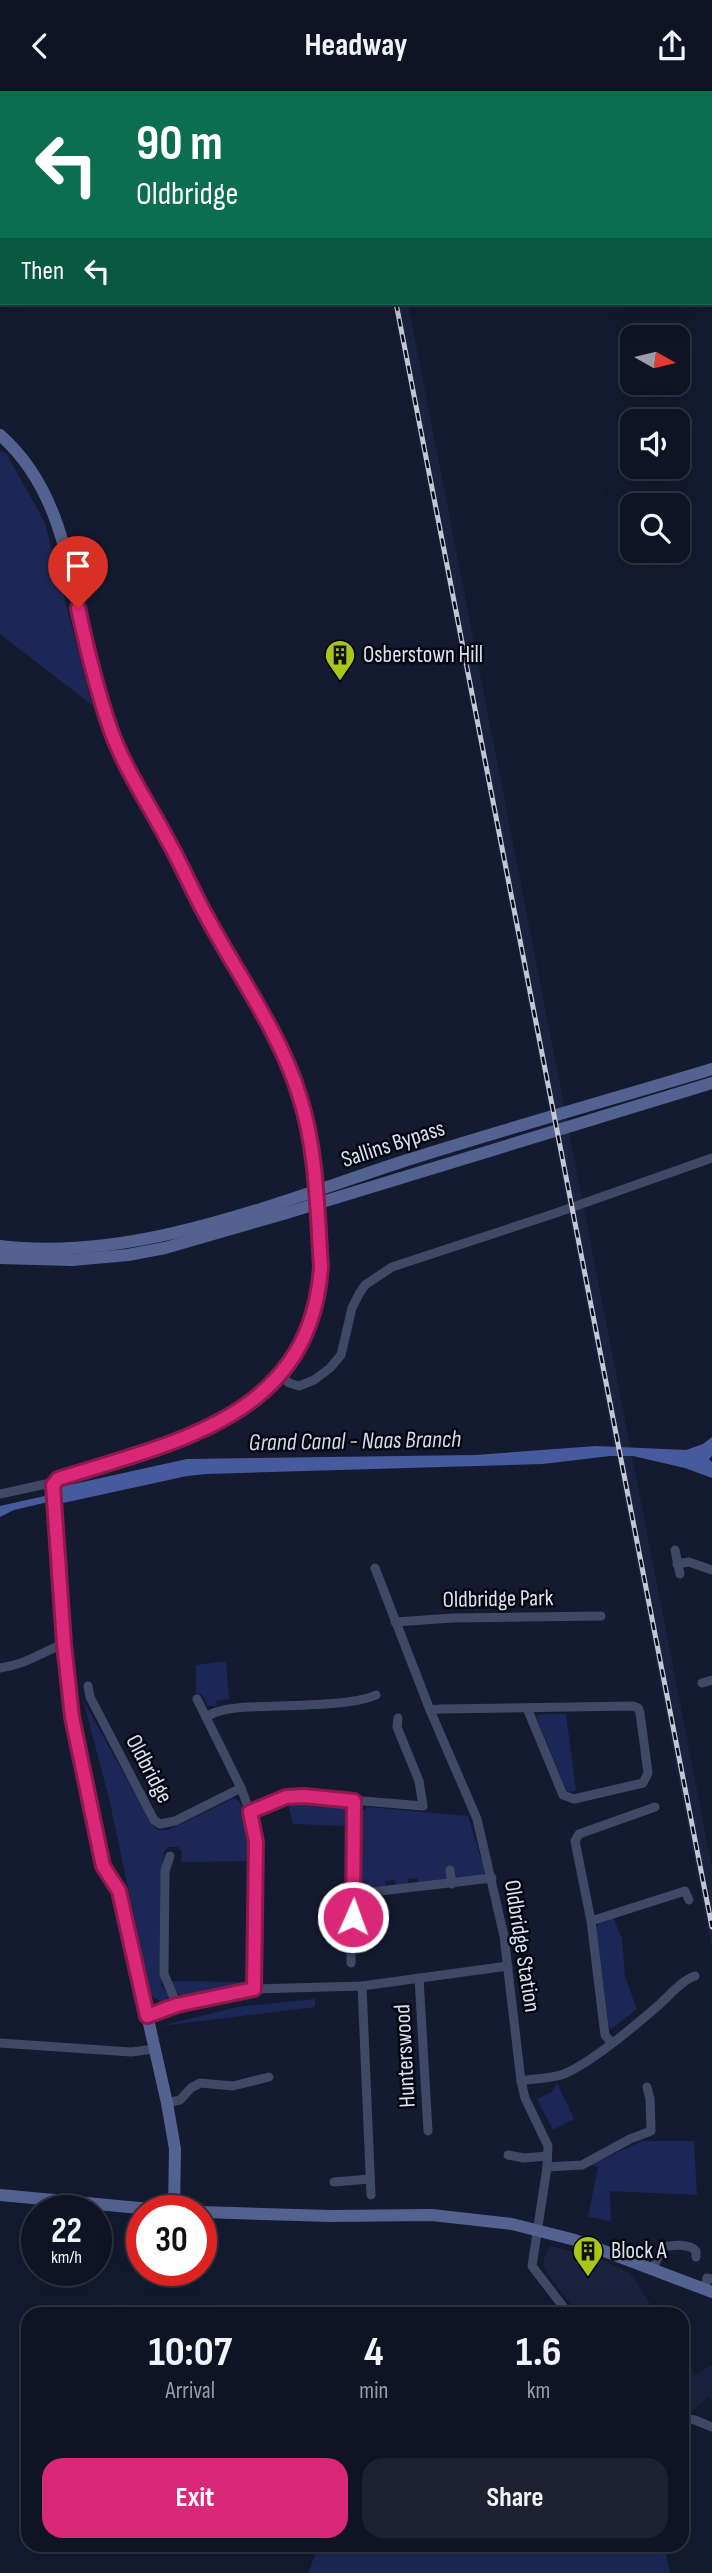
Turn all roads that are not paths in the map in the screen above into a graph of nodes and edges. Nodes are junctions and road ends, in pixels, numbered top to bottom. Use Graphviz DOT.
graph roads {
  1 [pos="0,435"];
  2 [pos="712,1069"];
  3 [pos="712,1083"];
  4 [pos="712,1158"];
  5 [pos="0,1246"];
  6 [pos="0,1258"];
  7 [pos="281,1375"];
  8 [pos="53,1485"];
  9 [pos="0,1494"];
  10 [pos="676,1550"];
  11 [pos="375,1568"];
  12 [pos="712,1570"];
  13 [pos="601,1616"];
  14 [pos="395,1622"];
  15 [pos="64,1644"];
  16 [pos="0,1668"];
  17 [pos="88,1686"];
  18 [pos="376,1695"];
  19 [pos="197,1699"];
  20 [pos="527,1708"];
  21 [pos="430,1710"];
  22 [pos="206,1717"];
  23 [pos="398,1718"];
  24 [pos="241,1788"];
  25 [pos="354,1801"];
  26 [pos="423,1806"];
  27 [pos="435,1806"];
  28 [pos="655,1807"];
  29 [pos="250,1812"];
  30 [pos="170,1856"];
  31 [pos="450,1870"];
  32 [pos="492,1878"];
  33 [pos="452,1884"];
  34 [pos="354,1893"];
  35 [pos="689,1900"];
  36 [pos="591,1921"];
  37 [pos="351,1963"];
  38 [pos="508,1966"];
  39 [pos="695,1976"];
  40 [pos="419,1978"];
  41 [pos="362,1986"];
  42 [pos="254,1989"];
  43 [pos="177,2005"];
  44 [pos="147,2016"];
  45 [pos="611,2042"];
  46 [pos="0,2043"];
  47 [pos="154,2049"];
  48 [pos="269,2077"];
  49 [pos="521,2081"];
  50 [pos="647,2087"];
  51 [pos="167,2103"];
  52 [pos="428,2131"];
  53 [pos="508,2155"];
  54 [pos="547,2156"];
  55 [pos="547,2167"];
  56 [pos="370,2179"];
  57 [pos="334,2182"];
  58 [pos="0,2195"];
  59 [pos="174,2195"];
  60 [pos="371,2195"];
  61 [pos="126,2207"];
  62 [pos="217,2212"];
  63 [pos="536,2230"];
  64 [pos="696,2257"];
  65 [pos="652,2270"];
  66 [pos="709,2287"];
  67 [pos="563,2307"];
  68 [pos="689,2419"];
  69 [pos="712,2427"];
  1 -- 7 [label="street, bridge"];
  2 -- 5 [label="street, Sallins Bypass"];
  3 -- 6 [label="street, Sallins Bypass"];
  4 -- 7 [label="street"];
  7 -- 8 [label="street"];
  8 -- 9 [label="street"];
  8 -- 15 [label="street"];
  10 -- 12 [label="street"];
  11 -- 14 [label="street"];
  13 -- 14 [label="street, Oldbridge Park"];
  14 -- 21 [label="street"];
  15 -- 16 [label="street"];
  15 -- 44 [label="street"];
  17 -- 24 [label="street, Oldbridge"];
  18 -- 22 [label="street"];
  19 -- 22 [label="street"];
  20 -- 20 [label="street"];
  20 -- 21 [label="street"];
  21 -- 32 [label="street, Oldbridge Station"];
  22 -- 24 [label="street"];
  23 -- 26 [label="street"];
  24 -- 29 [label="street"];
  25 -- 26 [label="street"];
  25 -- 29 [label="street"];
  25 -- 34 [label="street"];
  26 -- 27 [label="street"];
  28 -- 36 [label="street"];
  29 -- 42 [label="street"];
  30 -- 43 [label="street"];
  31 -- 33 [label="street"];
  32 -- 33 [label="street"];
  32 -- 38 [label="street, Oldbridge Station"];
  33 -- 34 [label="street"];
  34 -- 37 [label="street"];
  35 -- 36 [label="street"];
  36 -- 45 [label="street"];
  38 -- 40 [label="street"];
  38 -- 49 [label="street, Oldbridge Station"];
  39 -- 45 [label="street"];
  40 -- 41 [label="street"];
  40 -- 52 [label="street, Hunterswood"];
  41 -- 42 [label="street"];
  41 -- 56 [label="street"];
  42 -- 43 [label="street"];
  43 -- 44 [label="street"];
  44 -- 47 [label="street"];
  45 -- 49 [label="street"];
  46 -- 47 [label="street"];
  47 -- 51 [label="street"];
  48 -- 51 [label="street"];
  49 -- 54 [label="street, Oldbridge Station"];
  50 -- 55 [label="street"];
  51 -- 59 [label="street"];
  53 -- 54 [label="street"];
  54 -- 55 [label="street, Oldbridge Station"];
  55 -- 63 [label="street, Oldbridge Station"];
  56 -- 57 [label="street"];
  56 -- 60 [label="street"];
  58 -- 61 [label="street"];
  62 -- 63 [label="street"];
  63 -- 65 [label="street"];
  63 -- 67 [label="street, Oldbridge Station"];
  64 -- 65 [label="street"];
  65 -- 66 [label="street"];
  68 -- 69 [label="street"];
}
